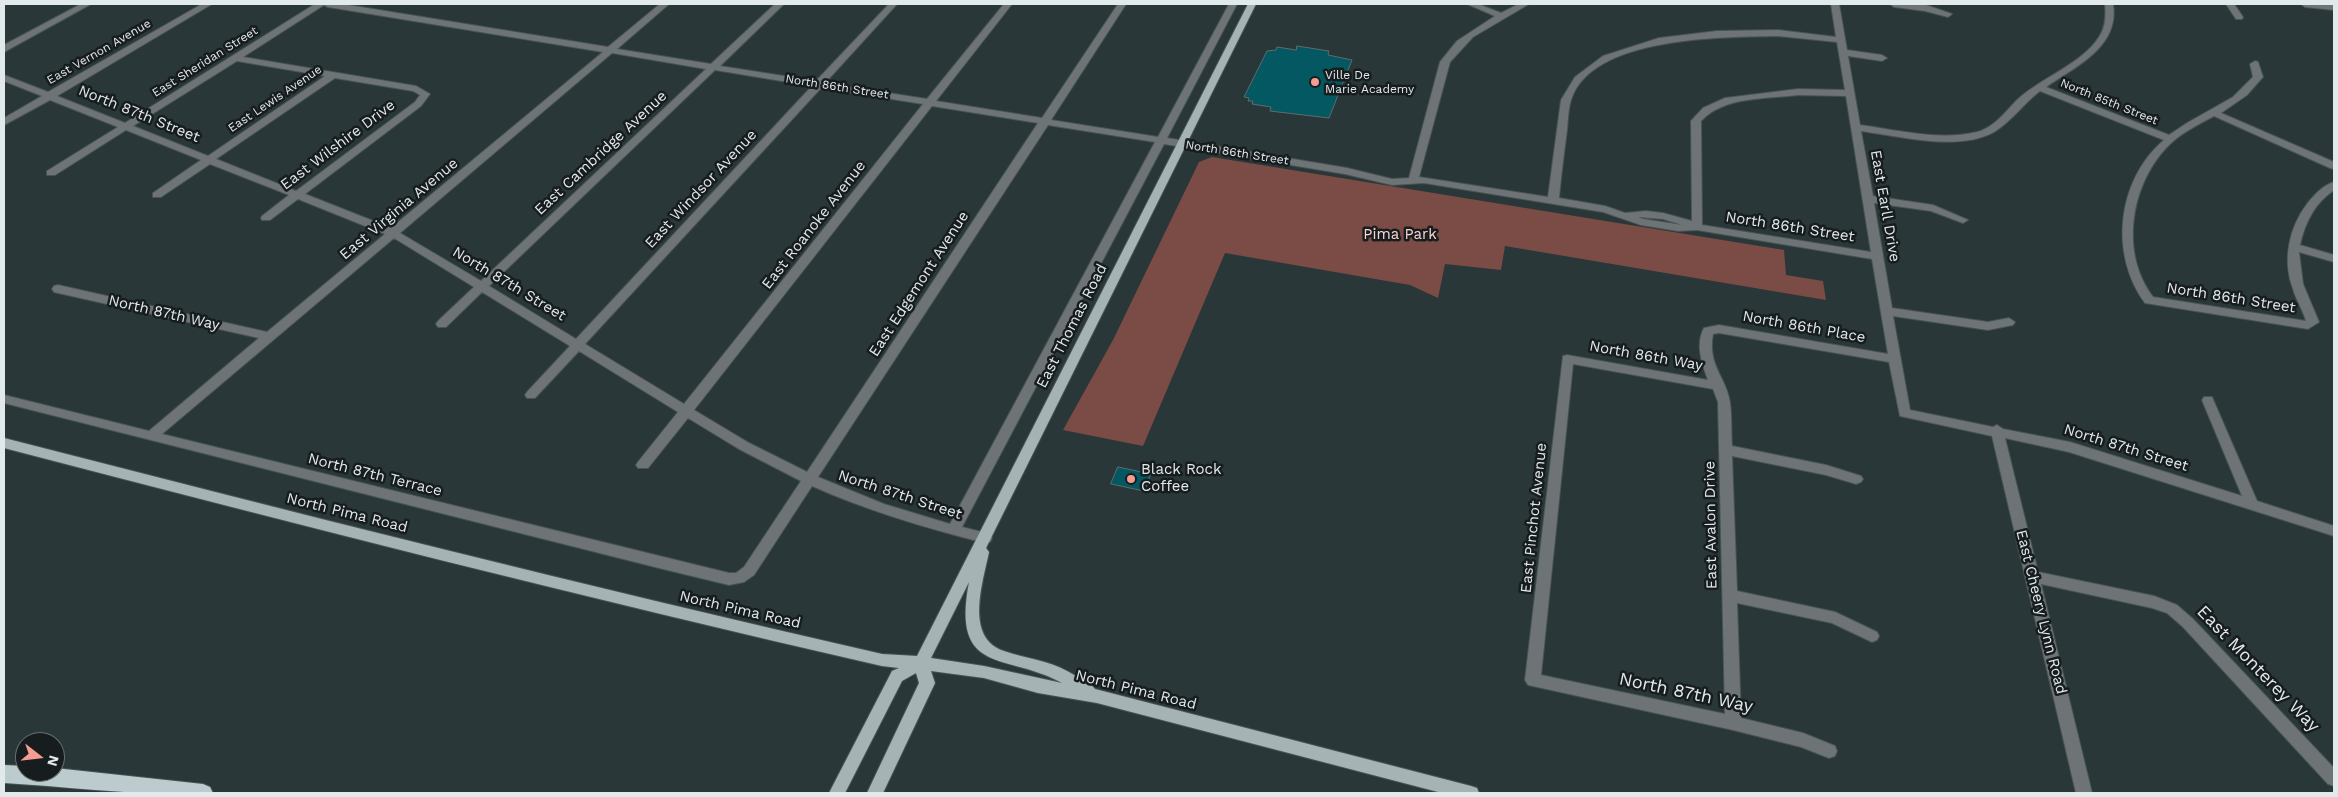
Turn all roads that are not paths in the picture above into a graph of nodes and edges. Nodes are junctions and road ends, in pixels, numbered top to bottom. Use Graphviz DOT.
graph roads {
  1 [pos="87,4"];
  2 [pos="208,4"];
  3 [pos="320,4"];
  4 [pos="328,4"];
  5 [pos="665,4"];
  6 [pos="780,4"];
  7 [pos="893,4"];
  8 [pos="1008,4"];
  9 [pos="1122,4"];
  10 [pos="1233,4"];
  11 [pos="1252,4"];
  12 [pos="1471,4"];
  13 [pos="1525,4"];
  14 [pos="1835,4"];
  15 [pos="1894,4"];
  16 [pos="2109,4"];
  17 [pos="2230,4"];
  18 [pos="2305,4"];
  19 [pos="2334,7"];
  20 [pos="1948,14"];
  21 [pos="1502,16"];
  22 [pos="2239,17"];
  23 [pos="1841,40"];
  24 [pos="4,49"];
  25 [pos="610,50"];
  26 [pos="1843,52"];
  27 [pos="236,58"];
  28 [pos="1882,58"];
  29 [pos="2255,64"];
  30 [pos="714,66"];
  31 [pos="332,74"];
  32 [pos="4,78"];
  33 [pos="819,84"];
  34 [pos="2039,87"];
  35 [pos="1850,93"];
  36 [pos="49,96"];
  37 [pos="930,102"];
  38 [pos="2214,113"];
  39 [pos="1045,120"];
  40 [pos="4,122"];
  41 [pos="125,126"];
  42 [pos="1856,127"];
  43 [pos="2170,139"];
  44 [pos="1162,140"];
  45 [pos="1183,144"];
  46 [pos="209,160"];
  47 [pos="2334,166"];
  48 [pos="51,173"];
  49 [pos="1414,181"];
  50 [pos="2334,185"];
  51 [pos="297,194"];
  52 [pos="157,195"];
  53 [pos="1869,198"];
  54 [pos="1553,201"];
  55 [pos="266,218"];
  56 [pos="1963,220"];
  57 [pos="1697,227"];
  58 [pos="393,233"];
  59 [pos="2294,247"];
  60 [pos="1878,256"];
  61 [pos="2334,259"];
  62 [pos="482,287"];
  63 [pos="58,289"];
  64 [pos="1888,310"];
  65 [pos="2009,322"];
  66 [pos="442,324"];
  67 [pos="1708,331"];
  68 [pos="270,337"];
  69 [pos="578,345"];
  70 [pos="1567,359"];
  71 [pos="1895,359"];
  72 [pos="1719,386"];
  73 [pos="531,395"];
  74 [pos="4,399"];
  75 [pos="2208,400"];
  76 [pos="686,411"];
  77 [pos="1904,413"];
  78 [pos="1997,430"];
  79 [pos="151,436"];
  80 [pos="4,443"];
  81 [pos="1726,450"];
  82 [pos="643,465"];
  83 [pos="1856,479"];
  84 [pos="809,480"];
  85 [pos="2251,504"];
  86 [pos="954,530"];
  87 [pos="2334,531"];
  88 [pos="985,538"];
  89 [pos="2032,577"];
  90 [pos="739,578"];
  91 [pos="1729,595"];
  92 [pos="1872,636"];
  93 [pos="921,663"];
  94 [pos="1533,680"];
  95 [pos="1097,696"];
  96 [pos="1733,722"];
  97 [pos="1829,751"];
  98 [pos="4,774"];
  99 [pos="2334,778"];
  100 [pos="203,793"];
  101 [pos="837,793"];
  102 [pos="875,793"];
  103 [pos="1471,793"];
  104 [pos="2084,793"];
  1 -- 24 [label="street"];
  2 -- 36 [label="street, East Vernon Avenue"];
  3 -- 27 [label="street, East Sheridan Street"];
  4 -- 25 [label="street, North 86th Street"];
  5 -- 25 [label="street, East Virginia Avenue"];
  6 -- 30 [label="street, East Cambridge Avenue"];
  7 -- 33 [label="street, East Windsor Avenue"];
  8 -- 37 [label="street, East Roanoke Avenue"];
  9 -- 39 [label="street, East Edgemont Avenue"];
  10 -- 44 [label="street, East Thomas Road"];
  11 -- 45 [label="main road, East Thomas Road"];
  12 -- 21 [label="street"];
  13 -- 21 [label="street"];
  14 -- 23 [label="street, East Earll Drive"];
  15 -- 20 [label="street"];
  16 -- 34 [label="street"];
  17 -- 22 [label="street"];
  18 -- 19 [label="street"];
  21 -- 49 [label="street"];
  23 -- 26 [label="street, East Earll Drive"];
  23 -- 54 [label="street"];
  25 -- 30 [label="street, North 86th Street"];
  25 -- 58 [label="street, East Virginia Avenue"];
  26 -- 28 [label="street"];
  26 -- 35 [label="street, East Earll Drive"];
  27 -- 31 [label="street"];
  27 -- 41 [label="street, East Sheridan Street"];
  29 -- 38 [label="street"];
  30 -- 33 [label="street, North 86th Street"];
  30 -- 62 [label="street, East Cambridge Avenue"];
  31 -- 46 [label="street, East Lewis Avenue"];
  31 -- 51 [label="street, East Wilshire Drive"];
  32 -- 36 [label="street, North 87th Street"];
  33 -- 37 [label="street, North 86th Street"];
  33 -- 69 [label="street, East Windsor Avenue"];
  34 -- 42 [label="street"];
  34 -- 43 [label="street, North 85th Street"];
  35 -- 42 [label="street, East Earll Drive"];
  35 -- 57 [label="street"];
  36 -- 40 [label="street, East Vernon Avenue"];
  36 -- 41 [label="street, North 87th Street"];
  37 -- 39 [label="street, North 86th Street"];
  37 -- 76 [label="street, East Roanoke Avenue"];
  38 -- 43 [label="street"];
  38 -- 47 [label="street"];
  39 -- 44 [label="street, North 86th Street"];
  39 -- 84 [label="street, East Edgemont Avenue"];
  41 -- 46 [label="street, North 87th Street"];
  41 -- 48 [label="street, East Sheridan Street"];
  42 -- 53 [label="street, East Earll Drive"];
  43 -- 59 [label="street, North 86th Street"];
  44 -- 45 [label="street, North 86th Street"];
  44 -- 86 [label="street, East Thomas Road"];
  45 -- 49 [label="street, North 86th Street"];
  45 -- 88 [label="main road, East Thomas Road"];
  46 -- 51 [label="street, North 87th Street"];
  46 -- 52 [label="street, East Lewis Avenue"];
  49 -- 54 [label="street, North 86th Street"];
  50 -- 59 [label="street"];
  51 -- 55 [label="street, East Wilshire Drive"];
  51 -- 58 [label="street, North 87th Street"];
  53 -- 56 [label="street"];
  53 -- 60 [label="street, East Earll Drive"];
  54 -- 57 [label="street, North 86th Street"];
  57 -- 60 [label="street, North 86th Street"];
  58 -- 62 [label="street, North 87th Street"];
  58 -- 68 [label="street, East Virginia Avenue"];
  59 -- 61 [label="street"];
  60 -- 64 [label="street, East Earll Drive"];
  62 -- 66 [label="street, East Cambridge Avenue"];
  62 -- 69 [label="street, North 87th Street"];
  63 -- 68 [label="street, North 87th Way"];
  64 -- 65 [label="street"];
  64 -- 71 [label="street, East Earll Drive"];
  67 -- 71 [label="street, North 86th Place"];
  67 -- 72 [label="street, East Avalon Drive"];
  68 -- 79 [label="street, East Virginia Avenue"];
  69 -- 73 [label="street, East Windsor Avenue"];
  69 -- 76 [label="street, North 87th Street"];
  70 -- 72 [label="street, North 86th Way"];
  70 -- 94 [label="street, East Pinchot Avenue"];
  71 -- 77 [label="street, East Earll Drive"];
  72 -- 81 [label="street, East Avalon Drive"];
  74 -- 79 [label="street, North 87th Terrace"];
  75 -- 85 [label="street"];
  76 -- 82 [label="street, East Roanoke Avenue"];
  76 -- 84 [label="street, North 87th Street"];
  77 -- 78 [label="street, North 87th Street"];
  78 -- 85 [label="street, North 87th Street"];
  78 -- 89 [label="street, East Cheery Lynn Road"];
  79 -- 90 [label="street, North 87th Terrace"];
  80 -- 93 [label="main road, North Pima Road"];
  81 -- 83 [label="street"];
  81 -- 91 [label="street, East Avalon Drive"];
  84 -- 86 [label="street, North 87th Street"];
  84 -- 90 [label="street, East Edgemont Avenue"];
  85 -- 87 [label="street, North 87th Street"];
  86 -- 88 [label="street, North 87th Street"];
  88 -- 93 [label="main road, East Thomas Road"];
  88 -- 95 [label="main road"];
  89 -- 99 [label="street, East Monterey Way"];
  89 -- 104 [label="street, East Cheery Lynn Road"];
  91 -- 92 [label="street"];
  91 -- 96 [label="street, East Avalon Drive"];
  93 -- 95 [label="main road, North Pima Road"];
  93 -- 101 [label="main road"];
  93 -- 102 [label="main road"];
  94 -- 96 [label="street, North 87th Way"];
  95 -- 103 [label="main road, North Pima Road"];
  96 -- 97 [label="street, North 87th Way"];
  98 -- 100 [label="highway"];
}
